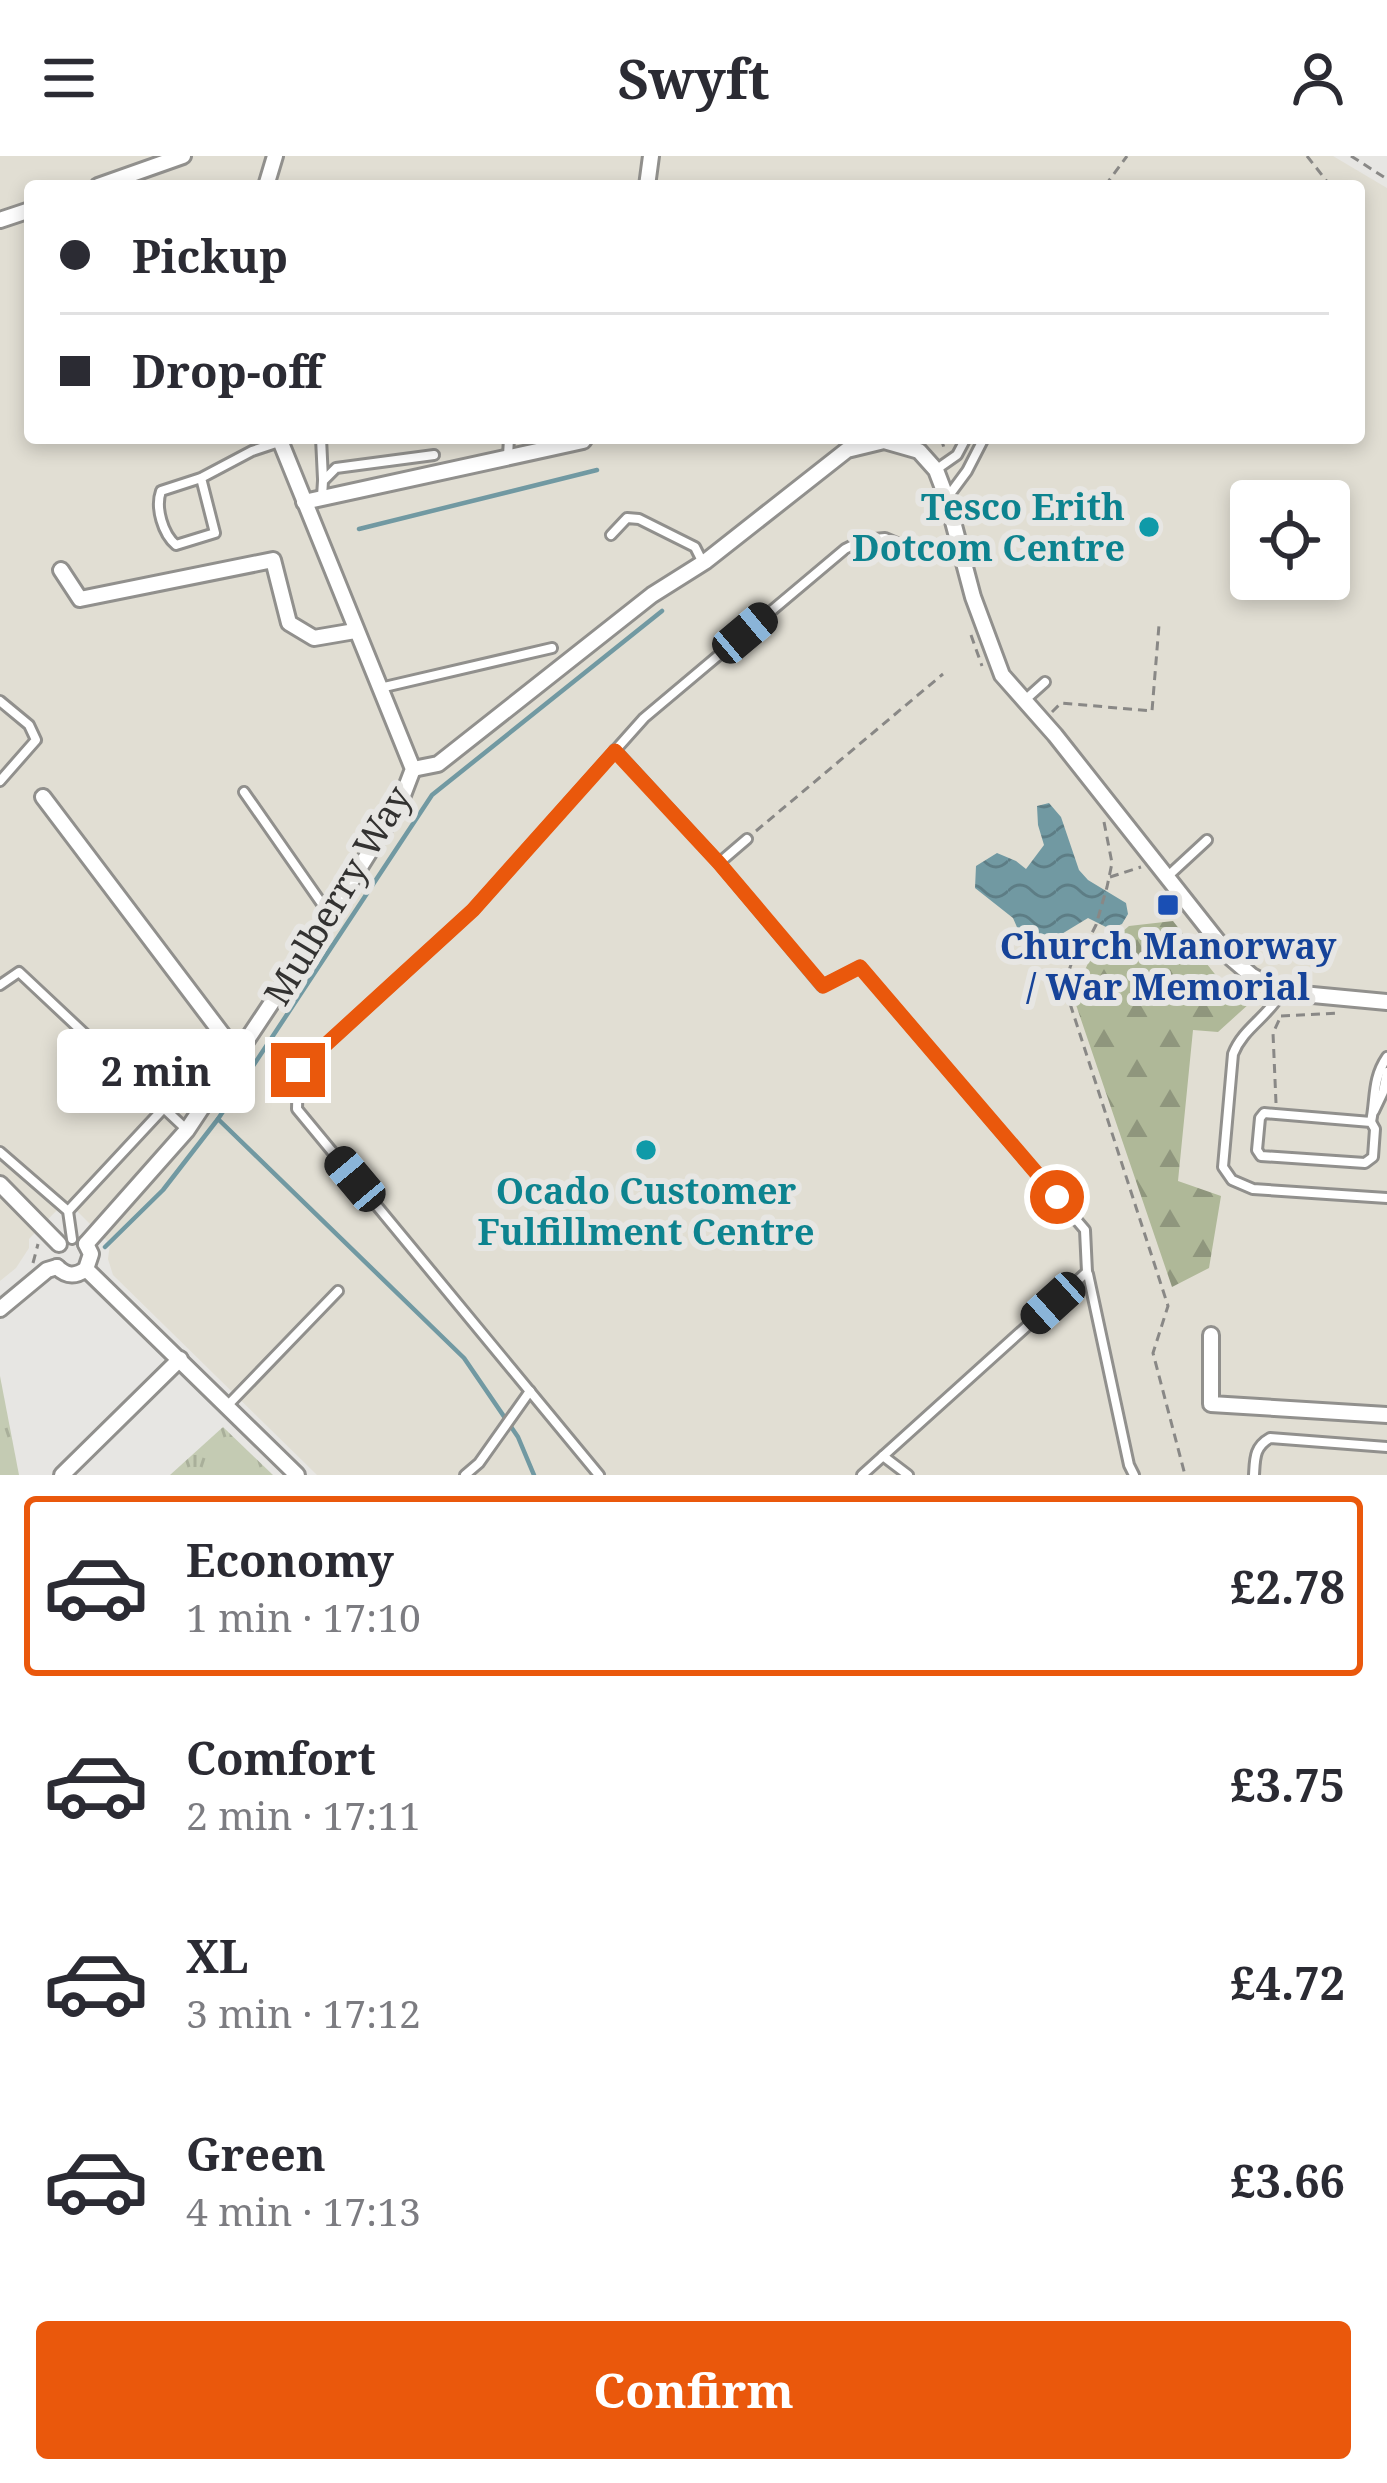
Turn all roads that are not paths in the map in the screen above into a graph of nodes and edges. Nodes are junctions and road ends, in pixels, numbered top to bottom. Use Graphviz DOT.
graph roads {
  1 [pos="183,156"];
  2 [pos="115,180"];
  3 [pos="270,444"];
  4 [pos="282,444"];
  5 [pos="322,444"];
  6 [pos="509,444"];
  7 [pos="570,444"];
  8 [pos="870,444"];
  9 [pos="924,444"];
  10 [pos="963,444"];
  11 [pos="982,444"];
  12 [pos="434,455"];
  13 [pos="508,458"];
  14 [pos="935,470"];
  15 [pos="201,478"];
  16 [pos="323,481"];
  17 [pos="322,498"];
  18 [pos="947,499"];
  19 [pos="304,502"];
  20 [pos="611,535"];
  21 [pos="957,541"];
  22 [pos="703,562"];
  23 [pos="61,570"];
  24 [pos="356,631"];
  25 [pos="552,649"];
  26 [pos="1045,682"];
  27 [pos="378,688"];
  28 [pos="0,701"];
  29 [pos="1024,701"];
  30 [pos="615,751"];
  31 [pos="413,769"];
  32 [pos="0,781"];
  33 [pos="244,792"];
  34 [pos="44,797"];
  35 [pos="747,839"];
  36 [pos="1208,840"];
  37 [pos="719,863"];
  38 [pos="1167,877"];
  39 [pos="330,916"];
  40 [pos="0,985"];
  41 [pos="1281,992"];
  42 [pos="1387,1002"];
  43 [pos="238,1055"];
  44 [pos="1387,1057"];
  45 [pos="1387,1072"];
  46 [pos="163,1108"];
  47 [pos="1372,1117"];
  48 [pos="187,1130"];
  49 [pos="0,1153"];
  50 [pos="0,1184"];
  51 [pos="1387,1198"];
  52 [pos="68,1211"];
  53 [pos="72,1242"];
  54 [pos="57,1267"];
  55 [pos="86,1269"];
  56 [pos="1088,1272"];
  57 [pos="338,1291"];
  58 [pos="0,1309"];
  59 [pos="1211,1335"];
  60 [pos="180,1359"];
  61 [pos="530,1391"];
  62 [pos="227,1406"];
  63 [pos="1387,1415"];
  64 [pos="1387,1447"];
  65 [pos="883,1456"];
  66 [pos="62,1475"];
  67 [pos="297,1475"];
  68 [pos="465,1475"];
  69 [pos="599,1475"];
  70 [pos="862,1475"];
  71 [pos="908,1475"];
  72 [pos="1134,1475"];
  73 [pos="1254,1475"];
  1 -- 2 [label="street"];
  3 -- 15 [label="lane"];
  4 -- 19 [label="street, Mulberry Way"];
  5 -- 16 [label="lane"];
  6 -- 13 [label="lane"];
  7 -- 13 [label="street"];
  8 -- 22 [label="street"];
  9 -- 14 [label="street"];
  10 -- 14 [label="lane"];
  11 -- 18 [label="lane"];
  12 -- 16 [label="lane"];
  13 -- 17 [label="street"];
  14 -- 18 [label="street"];
  15 -- 15 [label="lane"];
  16 -- 17 [label="lane"];
  17 -- 19 [label="street"];
  18 -- 21 [label="street"];
  19 -- 24 [label="street, Mulberry Way"];
  20 -- 22 [label="lane"];
  21 -- 29 [label="street"];
  21 -- 30 [label="lane"];
  22 -- 31 [label="street"];
  23 -- 24 [label="street"];
  24 -- 27 [label="street, Mulberry Way"];
  25 -- 27 [label="lane"];
  26 -- 29 [label="lane"];
  27 -- 31 [label="street, Mulberry Way"];
  28 -- 32 [label="lane"];
  29 -- 38 [label="street"];
  30 -- 37 [label="lane"];
  30 -- 61 [label="lane"];
  31 -- 39 [label="street, Mulberry Way"];
  33 -- 39 [label="lane"];
  34 -- 43 [label="street"];
  35 -- 37 [label="lane"];
  36 -- 38 [label="lane"];
  37 -- 56 [label="lane"];
  38 -- 41 [label="street"];
  39 -- 43 [label="street, Mulberry Way"];
  40 -- 46 [label="lane"];
  41 -- 42 [label="street"];
  41 -- 51 [label="lane"];
  43 -- 48 [label="street, Mulberry Way"];
  44 -- 47 [label="lane"];
  45 -- 47 [label="lane"];
  46 -- 48 [label="lane"];
  46 -- 52 [label="lane"];
  47 -- 47 [label="lane"];
  48 -- 53 [label="street, Mulberry Way"];
  49 -- 52 [label="lane"];
  50 -- 53 [label="street"];
  52 -- 53 [label="lane"];
  53 -- 54 [label="street"];
  53 -- 55 [label="street"];
  54 -- 55 [label="street"];
  54 -- 58 [label="street"];
  55 -- 60 [label="street"];
  56 -- 65 [label="lane"];
  56 -- 72 [label="lane"];
  57 -- 62 [label="lane"];
  59 -- 63 [label="street"];
  60 -- 62 [label="street"];
  60 -- 66 [label="street"];
  61 -- 68 [label="lane"];
  61 -- 69 [label="lane"];
  62 -- 67 [label="street"];
  64 -- 73 [label="lane"];
  65 -- 70 [label="lane"];
  65 -- 71 [label="lane"];
}
